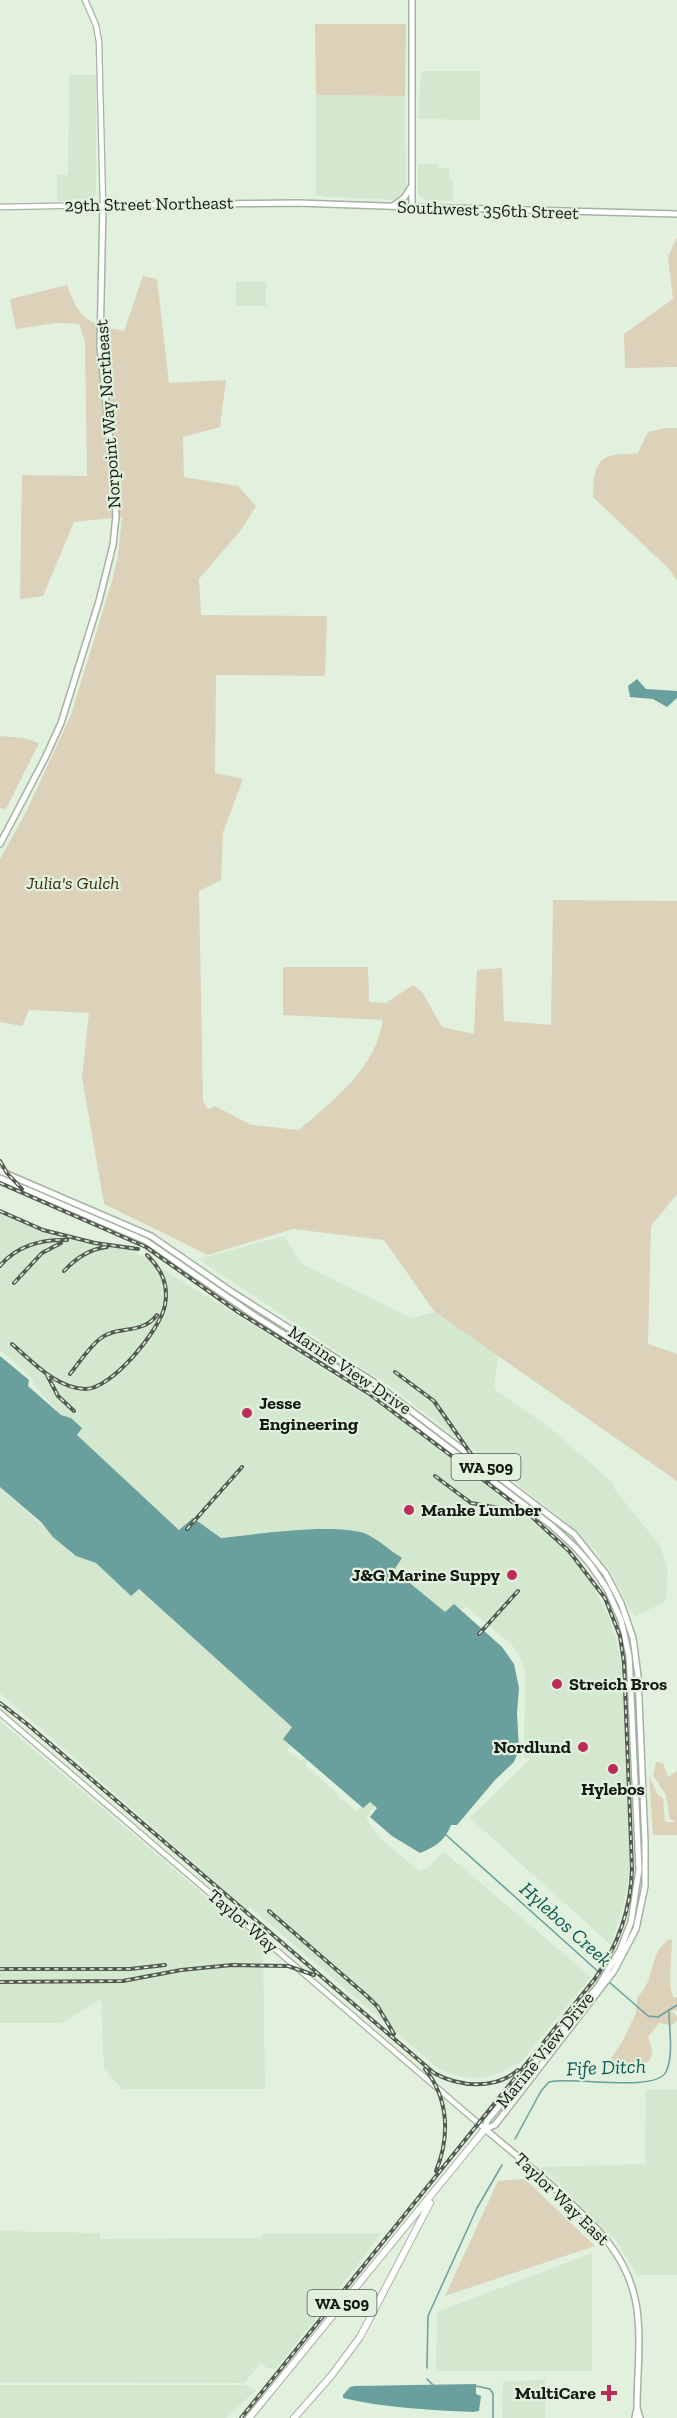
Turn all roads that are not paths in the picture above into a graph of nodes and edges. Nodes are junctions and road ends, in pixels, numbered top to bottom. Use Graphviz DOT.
graph roads {
  1 [pos="85,0"];
  2 [pos="412,0"];
  3 [pos="412,183"];
  4 [pos="298,203"];
  5 [pos="103,205"];
  6 [pos="0,207"];
  7 [pos="391,207"];
  8 [pos="412,207"];
  9 [pos="677,214"];
  10 [pos="0,844"];
  11 [pos="0,1171"];
  12 [pos="0,1178"];
  13 [pos="0,1713"];
  14 [pos="612,1970"];
  15 [pos="485,2129"];
  16 [pos="438,2190"];
  17 [pos="637,2408"];
  18 [pos="249,2418"];
  19 [pos="294,2418"];
  20 [pos="634,2418"];
  21 [pos="640,2418"];
  1 -- 5 [label="street, Norpoint Way Northeast"];
  2 -- 3 [label="main road"];
  3 -- 7 [label="main road"];
  3 -- 8 [label="main road"];
  4 -- 5 [label="main road, 29th Street Northeast"];
  4 -- 7 [label="main road, Southwest 356th Street"];
  5 -- 6 [label="street, 29th Street Northeast"];
  5 -- 10 [label="main road, Norpoint Way Northeast"];
  7 -- 8 [label="main road, Southwest 356th Street"];
  8 -- 9 [label="main road, Southwest 356th Street"];
  11 -- 14 [label="main road, Marine View Drive / WA 509"];
  12 -- 14 [label="main road, Marine View Drive / WA 509"];
  13 -- 15 [label="street, Taylor Way"];
  14 -- 15 [label="main road, Marine View Drive / WA 509"];
  15 -- 16 [label="highway, WA 509"];
  15 -- 17 [label="main road, Taylor Way East"];
  16 -- 18 [label="highway, WA 509"];
  16 -- 19 [label="highway, WA 509"];
  17 -- 20 [label="main road"];
  17 -- 21 [label="main road"];
}
